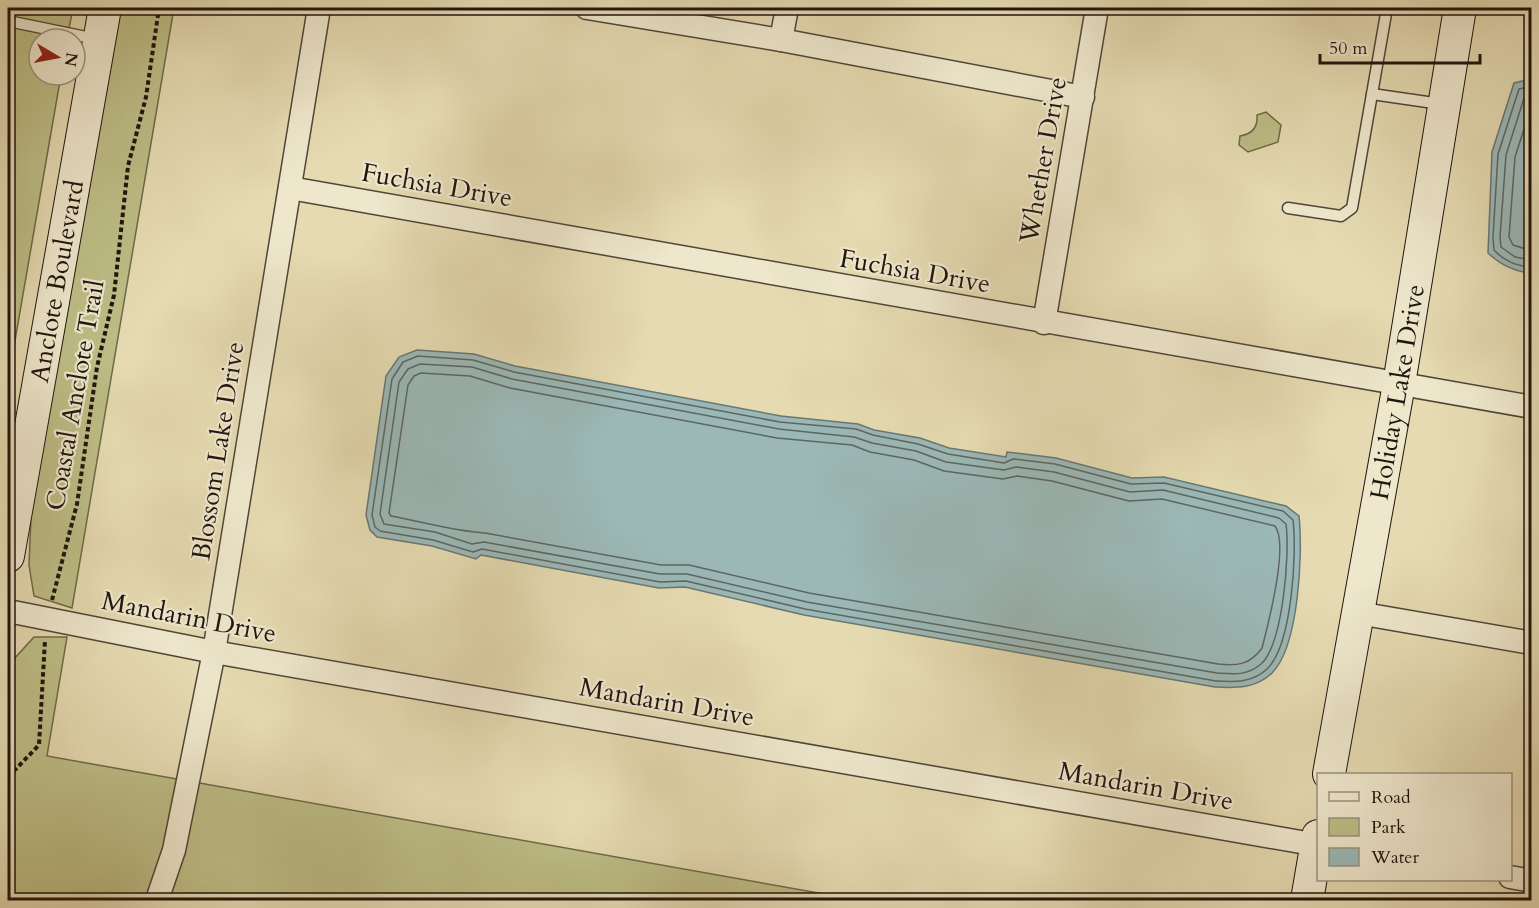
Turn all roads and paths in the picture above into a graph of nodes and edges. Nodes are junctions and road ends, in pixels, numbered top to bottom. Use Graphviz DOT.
graph roads {
  1 [pos="105,8"];
  2 [pos="159,8"];
  3 [pos="319,8"];
  4 [pos="587,8"];
  5 [pos="787,8"];
  6 [pos="1097,8"];
  7 [pos="1387,8"];
  8 [pos="1460,8"];
  9 [pos="8,21"];
  10 [pos="99,40"];
  11 [pos="781,40"];
  12 [pos="1372,94"];
  13 [pos="1083,97"];
  14 [pos="1444,104"];
  15 [pos="290,188"];
  16 [pos="1288,208"];
  17 [pos="1044,323"];
  18 [pos="1399,384"];
  19 [pos="1532,407"];
  20 [pos="8,556"];
  21 [pos="8,611"];
  22 [pos="1358,613"];
  23 [pos="47,619"];
  24 [pos="1532,643"];
  25 [pos="214,652"];
  26 [pos="1329,773"];
  27 [pos="8,774"];
  28 [pos="1317,842"];
  29 [pos="1317,847"];
  30 [pos="1512,877"];
  31 [pos="1532,880"];
  32 [pos="157,900"];
  33 [pos="1307,900"];
  1 -- 10 [label="street, Anclote Boulevard"];
  2 -- 23 [label="path, Coastal Anclote Trail"];
  3 -- 15 [label="street, Blossom Lake Drive"];
  4 -- 11 [label="street"];
  5 -- 11 [label="street"];
  6 -- 13 [label="street, Whether Drive"];
  7 -- 12 [label="lane"];
  8 -- 14 [label="street, Holiday Lake Drive"];
  9 -- 10 [label="lane"];
  10 -- 20 [label="street, Anclote Boulevard"];
  11 -- 13 [label="street"];
  12 -- 14 [label="lane"];
  12 -- 16 [label="lane"];
  13 -- 17 [label="street, Whether Drive"];
  14 -- 18 [label="street, Holiday Lake Drive"];
  15 -- 17 [label="street, Fuchsia Drive"];
  15 -- 25 [label="street, Blossom Lake Drive"];
  17 -- 18 [label="street, Fuchsia Drive"];
  18 -- 19 [label="street, Fuchsia Drive"];
  18 -- 22 [label="street, Holiday Lake Drive"];
  21 -- 23 [label="street, Mandarin Drive"];
  22 -- 24 [label="street"];
  22 -- 26 [label="street, Holiday Lake Drive"];
  23 -- 25 [label="street, Mandarin Drive"];
  23 -- 27 [label="path, Coastal Anclote Trail"];
  25 -- 28 [label="street, Mandarin Drive"];
  25 -- 32 [label="street, Blossom Lake Drive"];
  29 -- 33 [label="street"];
  30 -- 31 [label="street"];
}
